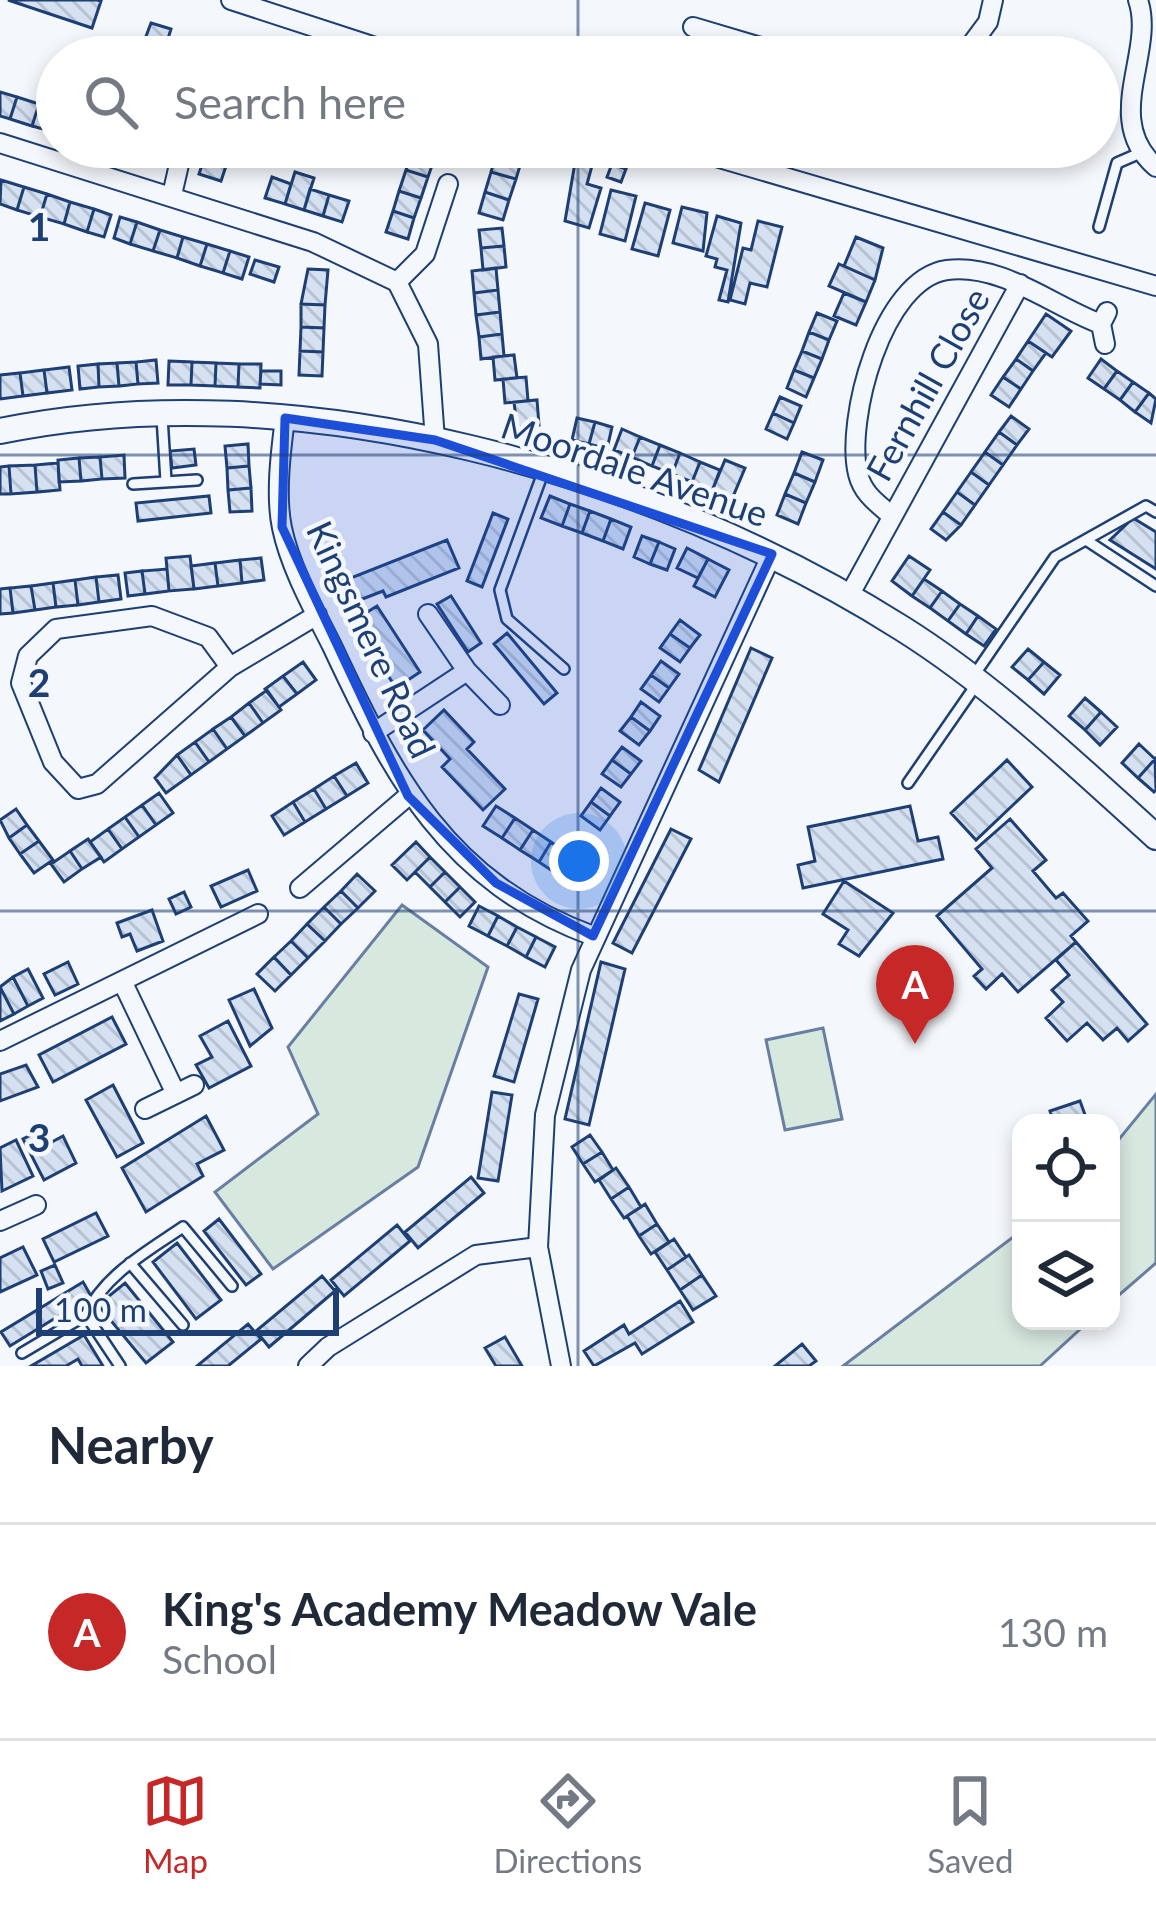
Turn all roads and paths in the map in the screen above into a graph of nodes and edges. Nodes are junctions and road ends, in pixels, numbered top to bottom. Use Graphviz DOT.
graph roads {
  1 [pos="231,0"];
  2 [pos="993,0"];
  3 [pos="1138,0"];
  4 [pos="693,27"];
  5 [pos="342,36"];
  6 [pos="723,36"];
  7 [pos="976,36"];
  8 [pos="0,143"];
  9 [pos="1140,152"];
  10 [pos="36,154"];
  11 [pos="1120,162"];
  12 [pos="1156,167"];
  13 [pos="83,168"];
  14 [pos="178,168"];
  15 [pos="754,168"];
  16 [pos="1116,168"];
  17 [pos="448,184"];
  18 [pos="172,195"];
  19 [pos="1099,227"];
  20 [pos="397,282"];
  21 [pos="1020,284"];
  22 [pos="1156,286"];
  23 [pos="1104,327"];
  24 [pos="162,416"];
  25 [pos="285,418"];
  26 [pos="0,430"];
  27 [pos="435,440"];
  28 [pos="544,470"];
  29 [pos="197,480"];
  30 [pos="166,482"];
  31 [pos="134,484"];
  32 [pos="1156,512"];
  33 [pos="892,515"];
  34 [pos="1086,540"];
  35 [pos="772,554"];
  36 [pos="1156,586"];
  37 [pos="849,596"];
  38 [pos="428,614"];
  39 [pos="317,615"];
  40 [pos="230,667"];
  41 [pos="564,669"];
  42 [pos="467,671"];
  43 [pos="975,680"];
  44 [pos="500,705"];
  45 [pos="373,733"];
  46 [pos="908,783"];
  47 [pos="408,796"];
  48 [pos="1156,837"];
  49 [pos="312,850"];
  50 [pos="326,868"];
  51 [pos="300,888"];
  52 [pos="258,914"];
  53 [pos="593,936"];
  54 [pos="123,983"];
  55 [pos="0,1042"];
  56 [pos="146,1109"];
  57 [pos="35,1205"];
  58 [pos="0,1221"];
  59 [pos="538,1246"];
  60 [pos="130,1263"];
  61 [pos="232,1286"];
  62 [pos="86,1315"];
  63 [pos="182,1325"];
  64 [pos="22,1353"];
  65 [pos="120,1366"];
  66 [pos="308,1366"];
  67 [pos="561,1366"];
  1 -- 5 [label="street"];
  2 -- 7 [label="street"];
  3 -- 9 [label="street"];
  4 -- 6 [label="street"];
  8 -- 10 [label="street"];
  9 -- 11 [label="lane"];
  9 -- 12 [label="street"];
  13 -- 18 [label="street"];
  14 -- 18 [label="street"];
  15 -- 22 [label="street"];
  16 -- 19 [label="lane"];
  17 -- 20 [label="street"];
  18 -- 20 [label="street"];
  20 -- 27 [label="street"];
  21 -- 23 [label="street, Fernhill Close"];
  21 -- 33 [label="street, Fernhill Close"];
  21 -- 33 [label="street, Fernhill Close"];
  24 -- 25 [label="street, Moordale Avenue"];
  24 -- 26 [label="street, Moordale Avenue"];
  24 -- 30 [label="lane"];
  25 -- 27 [label="street, Moordale Avenue"];
  25 -- 39 [label="street, Kingsmere Road"];
  27 -- 28 [label="street, Moordale Avenue"];
  28 -- 35 [label="street, Moordale Avenue"];
  28 -- 41 [label="lane"];
  29 -- 30 [label="lane"];
  30 -- 31 [label="lane"];
  32 -- 34 [label="lane"];
  33 -- 37 [label="street, Fernhill Close"];
  34 -- 36 [label="lane"];
  34 -- 43 [label="lane"];
  35 -- 37 [label="street, Moordale Avenue"];
  35 -- 53 [label="street"];
  37 -- 43 [label="street, Moordale Avenue"];
  38 -- 42 [label="street"];
  39 -- 40 [label="street"];
  39 -- 45 [label="street, Kingsmere Road"];
  40 -- 40 [label="street"];
  42 -- 44 [label="street"];
  42 -- 45 [label="street"];
  43 -- 46 [label="lane"];
  43 -- 48 [label="street, Moordale Avenue"];
  45 -- 47 [label="street, Kingsmere Road"];
  47 -- 50 [label="street"];
  47 -- 53 [label="street, Kingsmere Road"];
  49 -- 50 [label="street"];
  50 -- 51 [label="street"];
  52 -- 54 [label="street"];
  53 -- 59 [label="street"];
  54 -- 55 [label="street"];
  54 -- 56 [label="street"];
  57 -- 58 [label="street"];
  59 -- 66 [label="street"];
  59 -- 67 [label="street"];
  60 -- 61 [label="lane"];
  60 -- 62 [label="lane"];
  60 -- 63 [label="lane"];
  62 -- 64 [label="lane"];
  62 -- 65 [label="lane"];
}
